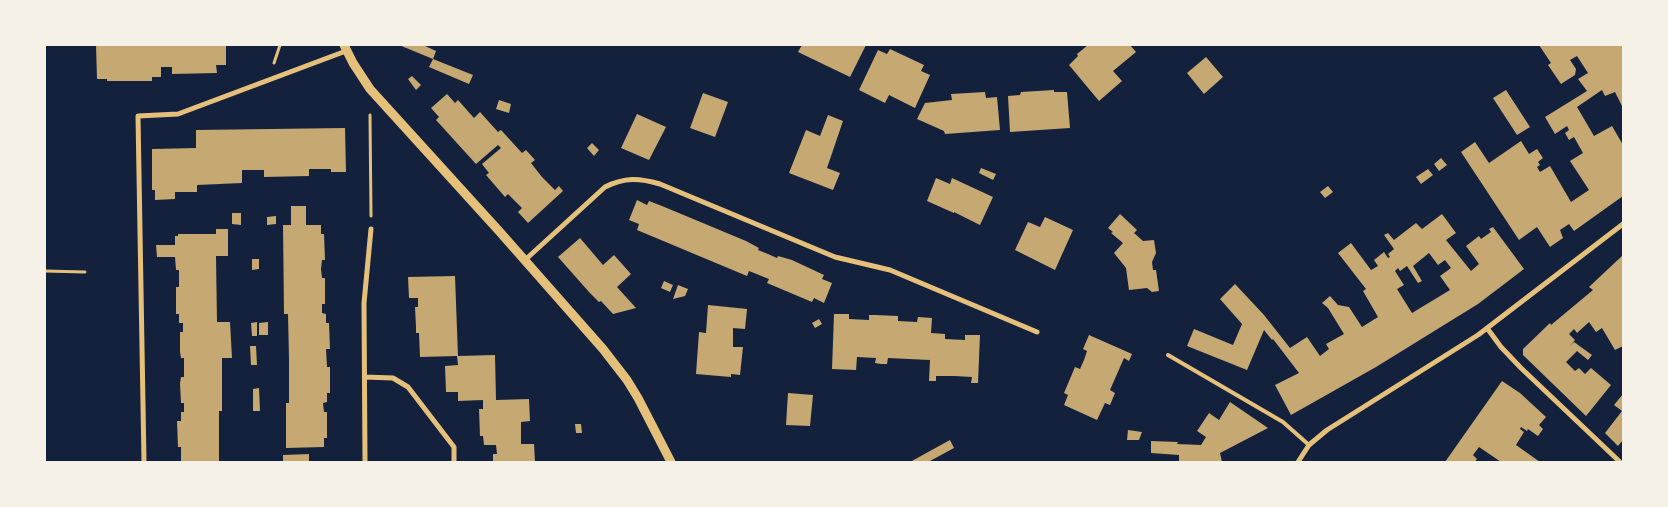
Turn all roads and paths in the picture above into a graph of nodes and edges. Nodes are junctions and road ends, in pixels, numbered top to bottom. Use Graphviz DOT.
graph roads {
  1 [pos="345,48"];
  2 [pos="370,89"];
  3 [pos="1623,224"];
  4 [pos="371,229"];
  5 [pos="525,260"];
  6 [pos="45,271"];
  7 [pos="85,272"];
  8 [pos="1487,328"];
  9 [pos="1037,332"];
  10 [pos="1168,355"];
  11 [pos="364,377"];
  12 [pos="1309,445"];
  13 [pos="144,462"];
  14 [pos="365,462"];
  15 [pos="454,462"];
  16 [pos="671,462"];
  17 [pos="1298,462"];
  18 [pos="1620,462"];
  1 -- 2 [label="street"];
  1 -- 13 [label="street"];
  2 -- 4 [label="path"];
  2 -- 5 [label="street"];
  3 -- 8 [label="street"];
  4 -- 11 [label="street"];
  5 -- 9 [label="street"];
  5 -- 16 [label="street"];
  6 -- 7 [label="path"];
  8 -- 12 [label="street"];
  8 -- 18 [label="street"];
  10 -- 12 [label="lane"];
  11 -- 14 [label="street"];
  11 -- 15 [label="street"];
  12 -- 17 [label="street"];
}
